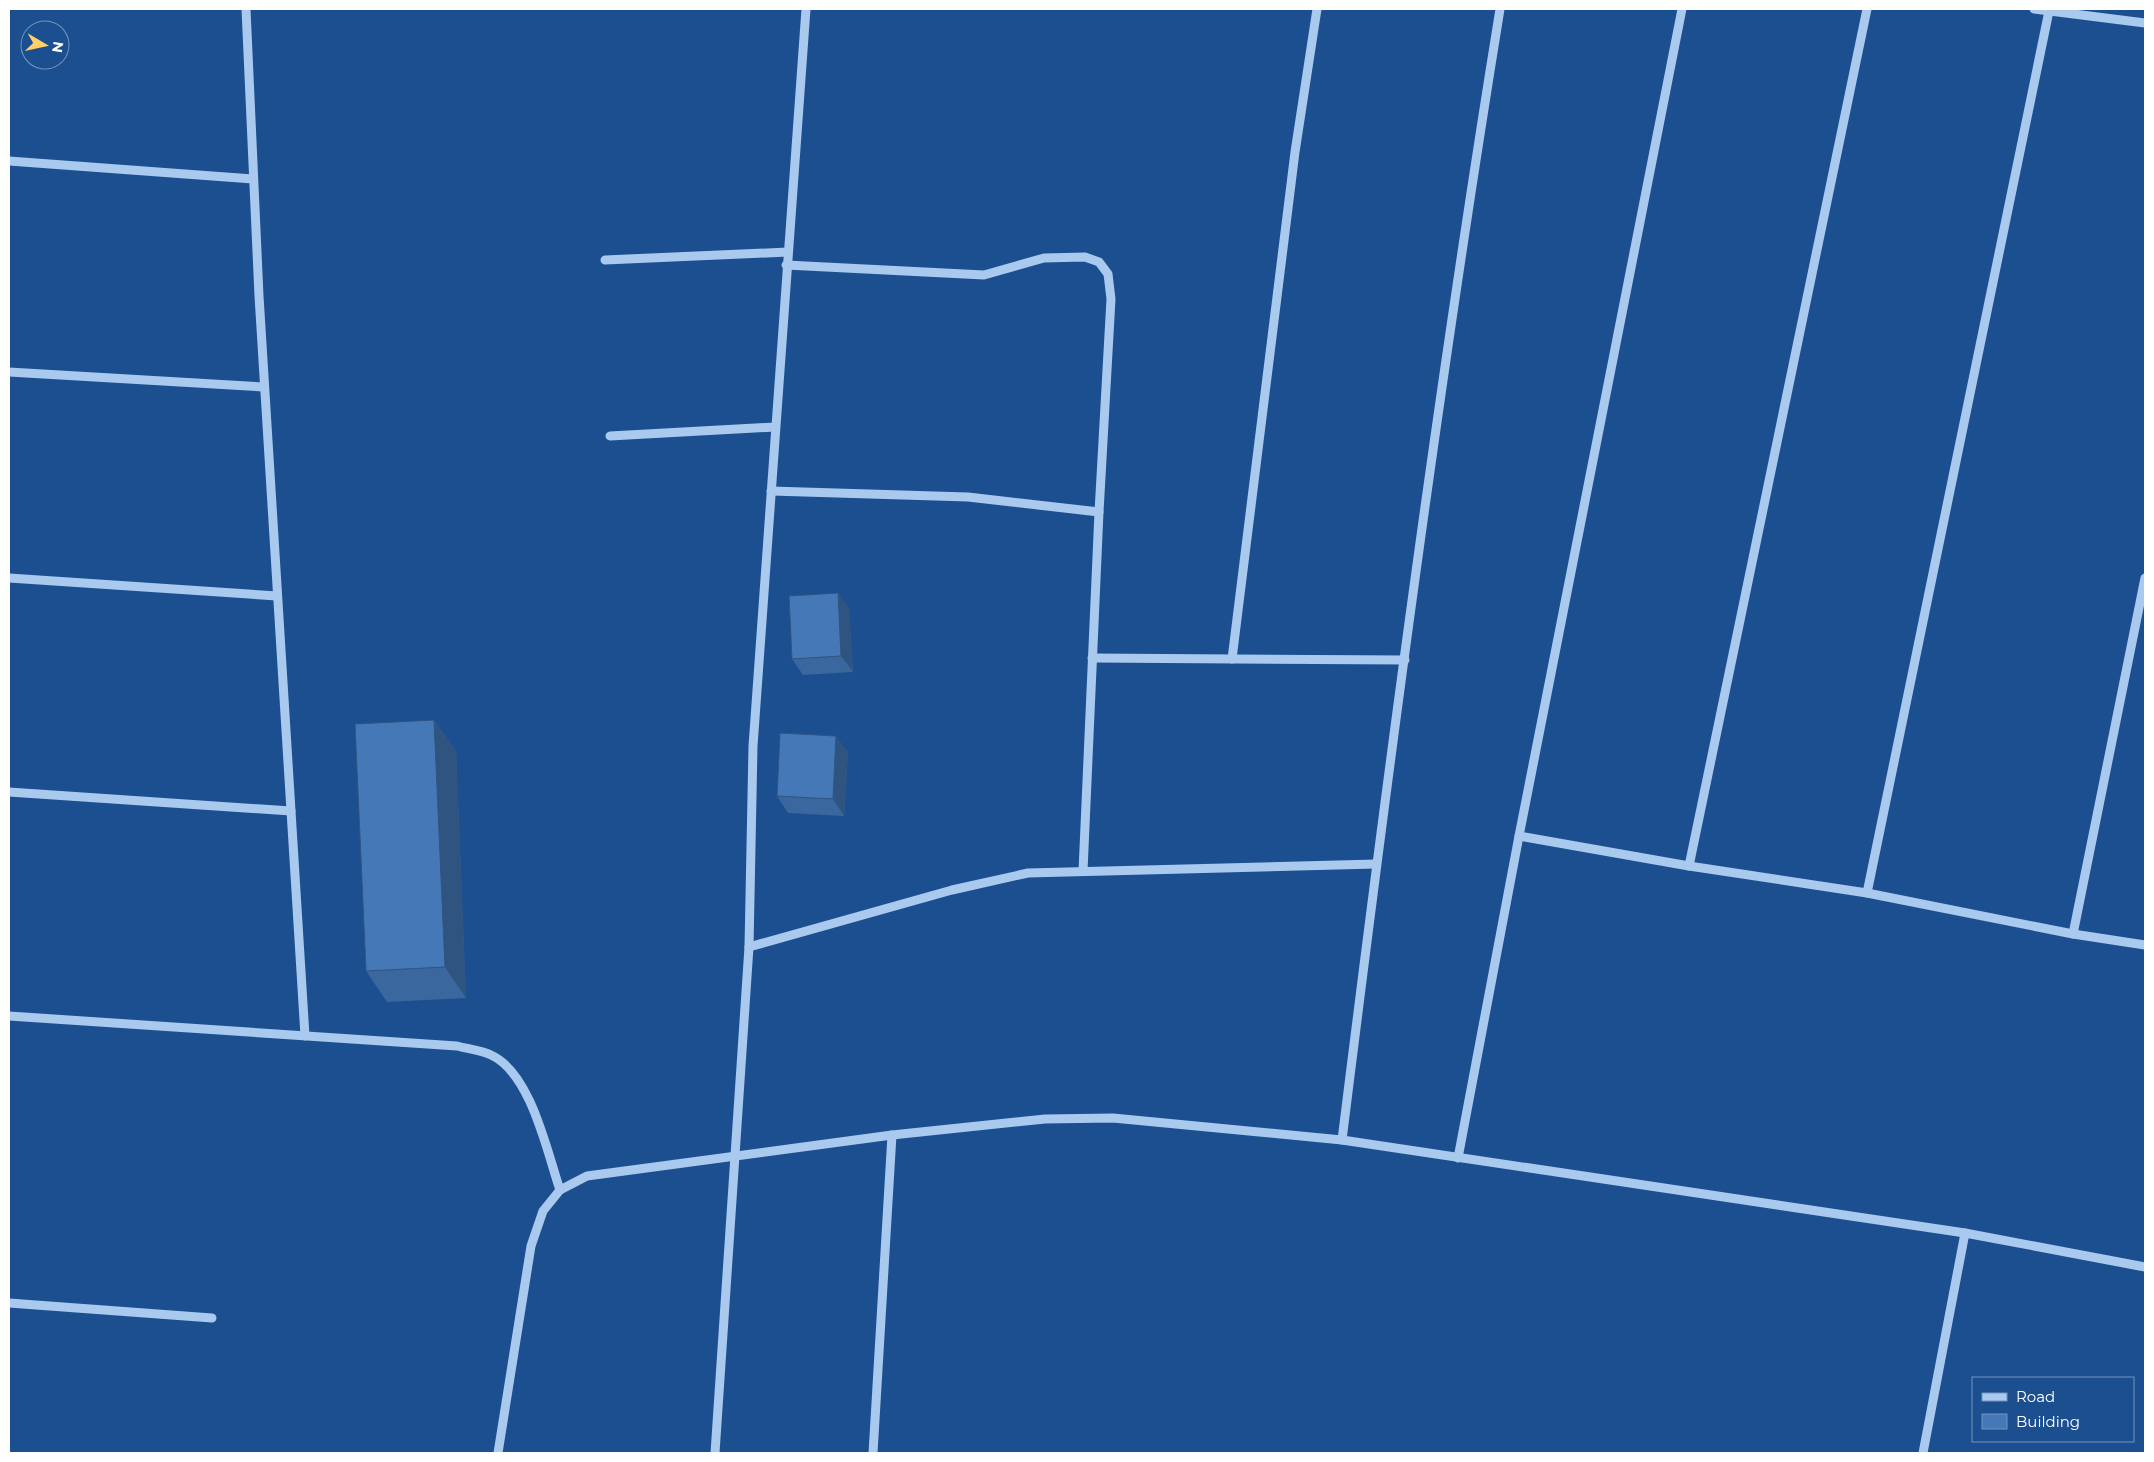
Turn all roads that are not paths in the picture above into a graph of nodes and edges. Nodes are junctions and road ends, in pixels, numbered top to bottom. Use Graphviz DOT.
graph roads {
  1 [pos="246,9"];
  2 [pos="806,9"];
  3 [pos="1317,9"];
  4 [pos="1500,9"];
  5 [pos="1682,9"];
  6 [pos="1867,9"];
  7 [pos="2034,9"];
  8 [pos="2049,11"];
  9 [pos="2145,24"];
  10 [pos="9,161"];
  11 [pos="253,179"];
  12 [pos="788,252"];
  13 [pos="605,260"];
  14 [pos="786,266"];
  15 [pos="9,372"];
  16 [pos="264,387"];
  17 [pos="775,427"];
  18 [pos="610,436"];
  19 [pos="771,491"];
  20 [pos="1099,512"];
  21 [pos="9,578"];
  22 [pos="2145,578"];
  23 [pos="277,596"];
  24 [pos="1092,658"];
  25 [pos="1232,659"];
  26 [pos="1405,660"];
  27 [pos="9,792"];
  28 [pos="291,811"];
  29 [pos="1519,836"];
  30 [pos="1376,864"];
  31 [pos="1689,866"];
  32 [pos="1083,871"];
  33 [pos="1867,893"];
  34 [pos="2073,934"];
  35 [pos="2145,945"];
  36 [pos="750,947"];
  37 [pos="9,1016"];
  38 [pos="305,1036"];
  39 [pos="892,1136"];
  40 [pos="1342,1140"];
  41 [pos="736,1156"];
  42 [pos="1458,1158"];
  43 [pos="560,1190"];
  44 [pos="1965,1233"];
  45 [pos="2145,1267"];
  46 [pos="9,1302"];
  47 [pos="212,1318"];
  48 [pos="498,1453"];
  49 [pos="715,1453"];
  50 [pos="873,1453"];
  51 [pos="1924,1453"];
  1 -- 11 [label="street"];
  2 -- 12 [label="street"];
  3 -- 25 [label="street"];
  4 -- 26 [label="street"];
  5 -- 29 [label="street"];
  6 -- 31 [label="street"];
  7 -- 8 [label="street"];
  8 -- 9 [label="street"];
  8 -- 33 [label="street"];
  10 -- 11 [label="street"];
  11 -- 16 [label="street"];
  12 -- 13 [label="street"];
  12 -- 14 [label="street"];
  14 -- 17 [label="street"];
  14 -- 20 [label="street"];
  15 -- 16 [label="street"];
  16 -- 23 [label="street"];
  17 -- 18 [label="street"];
  17 -- 19 [label="street"];
  19 -- 20 [label="street"];
  19 -- 36 [label="street"];
  20 -- 24 [label="street"];
  21 -- 23 [label="street"];
  22 -- 34 [label="street"];
  23 -- 28 [label="street"];
  24 -- 25 [label="street"];
  24 -- 32 [label="street"];
  25 -- 26 [label="street"];
  26 -- 30 [label="street"];
  27 -- 28 [label="street"];
  28 -- 38 [label="street"];
  29 -- 31 [label="street"];
  29 -- 42 [label="street"];
  30 -- 32 [label="street"];
  30 -- 40 [label="street"];
  31 -- 33 [label="street"];
  32 -- 36 [label="street"];
  33 -- 34 [label="street"];
  34 -- 35 [label="street"];
  36 -- 41 [label="street"];
  37 -- 38 [label="street"];
  38 -- 43 [label="street"];
  39 -- 40 [label="street"];
  39 -- 41 [label="street"];
  39 -- 50 [label="street"];
  40 -- 42 [label="street"];
  41 -- 43 [label="street"];
  41 -- 49 [label="street"];
  42 -- 44 [label="street"];
  43 -- 48 [label="street"];
  44 -- 45 [label="street"];
  44 -- 51 [label="street"];
  46 -- 47 [label="street"];
}
